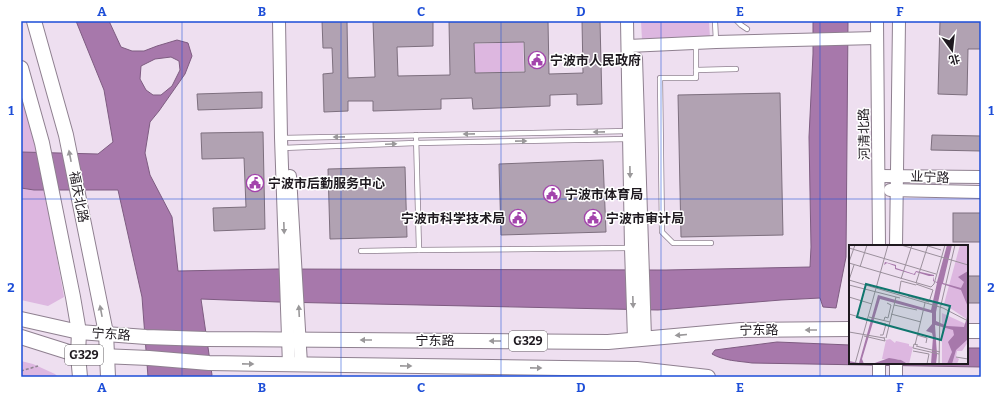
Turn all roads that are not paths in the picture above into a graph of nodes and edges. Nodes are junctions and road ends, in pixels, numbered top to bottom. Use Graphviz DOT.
graph roads {
  1 [pos="34,21"];
  2 [pos="279,21"];
  3 [pos="286,21"];
  4 [pos="627,21"];
  5 [pos="635,21"];
  6 [pos="714,21"];
  7 [pos="737,21"];
  8 [pos="877,21"];
  9 [pos="899,21"];
  10 [pos="747,29"];
  11 [pos="877,41"];
  12 [pos="716,42"];
  13 [pos="695,46"];
  14 [pos="632,49"];
  15 [pos="21,68"];
  16 [pos="736,69"];
  17 [pos="696,70"];
  18 [pos="416,135"];
  19 [pos="634,135"];
  20 [pos="285,143"];
  21 [pos="416,143"];
  22 [pos="879,176"];
  23 [pos="897,176"];
  24 [pos="981,178"];
  25 [pos="879,190"];
  26 [pos="897,190"];
  27 [pos="981,192"];
  28 [pos="711,243"];
  29 [pos="879,245"];
  30 [pos="896,245"];
  31 [pos="631,248"];
  32 [pos="419,250"];
  33 [pos="361,251"];
  34 [pos="21,319"];
  35 [pos="849,330"];
  36 [pos="968,331"];
  37 [pos="981,331"];
  38 [pos="79,332"];
  39 [pos="106,333"];
  40 [pos="21,337"];
  41 [pos="294,339"];
  42 [pos="639,339"];
  43 [pos="78,355"];
  44 [pos="107,357"];
  45 [pos="295,364"];
  46 [pos="879,364"];
  47 [pos="896,364"];
  48 [pos="80,377"];
  49 [pos="108,377"];
  50 [pos="708,377"];
  51 [pos="879,377"];
  52 [pos="896,377"];
  39 -- 1 [label="main road, 福庆北路, one-way"];
  2 -- 20 [label="street"];
  3 -- 20 [label="street"];
  4 -- 14 [label="street"];
  5 -- 14 [label="street"];
  6 -- 12 [label="lane"];
  7 -- 10 [label="lane"];
  8 -- 11 [label="street, 河清北路"];
  9 -- 23 [label="street"];
  11 -- 12 [label="street"];
  11 -- 13 [label="street"];
  11 -- 22 [label="street, 河清北路"];
  12 -- 13 [label="street"];
  13 -- 14 [label="street"];
  13 -- 17 [label="lane"];
  14 -- 19 [label="street"];
  15 -- 38 [label="main road, 福庆北路"];
  16 -- 17 [label="lane"];
  17 -- 28 [label="lane"];
  19 -- 18 [label="lane, one-way"];
  18 -- 20 [label="lane, one-way"];
  18 -- 21 [label="lane"];
  21 -- 19 [label="lane, one-way"];
  19 -- 31 [label="street, one-way"];
  19 -- 42 [label="street"];
  20 -- 21 [label="lane, one-way"];
  20 -- 41 [label="street"];
  21 -- 32 [label="lane"];
  22 -- 23 [label="street, 业宁路"];
  22 -- 25 [label="street, 河清北路"];
  23 -- 24 [label="street, 业宁路"];
  23 -- 26 [label="street"];
  25 -- 26 [label="street, 业宁路"];
  25 -- 29 [label="street, 河清北路"];
  26 -- 27 [label="street, 业宁路"];
  26 -- 30 [label="street"];
  31 -- 32 [label="lane"];
  31 -- 42 [label="street, one-way"];
  32 -- 33 [label="lane"];
  34 -- 38 [label="main road, 宁东路 / G329"];
  35 -- 42 [label="main road, 宁东路 / G329, one-way"];
  36 -- 37 [label="main road"];
  38 -- 39 [label="main road, 宁东路 / G329"];
  38 -- 43 [label="main road, 福庆北路"];
  39 -- 41 [label="main road, 宁东路 / G329"];
  39 -- 44 [label="main road, 福庆北路"];
  40 -- 43 [label="main road, 宁东路 / G329"];
  42 -- 41 [label="main road, 宁东路 / G329, one-way"];
  41 -- 45 [label="street"];
  43 -- 44 [label="main road, 宁东路 / G329"];
  43 -- 48 [label="main road, 福庆北路"];
  44 -- 45 [label="main road, 宁东路 / G329, one-way"];
  44 -- 49 [label="main road, 福庆北路"];
  45 -- 50 [label="main road, 宁东路 / G329, one-way"];
  46 -- 51 [label="street"];
  47 -- 52 [label="street"];
}
